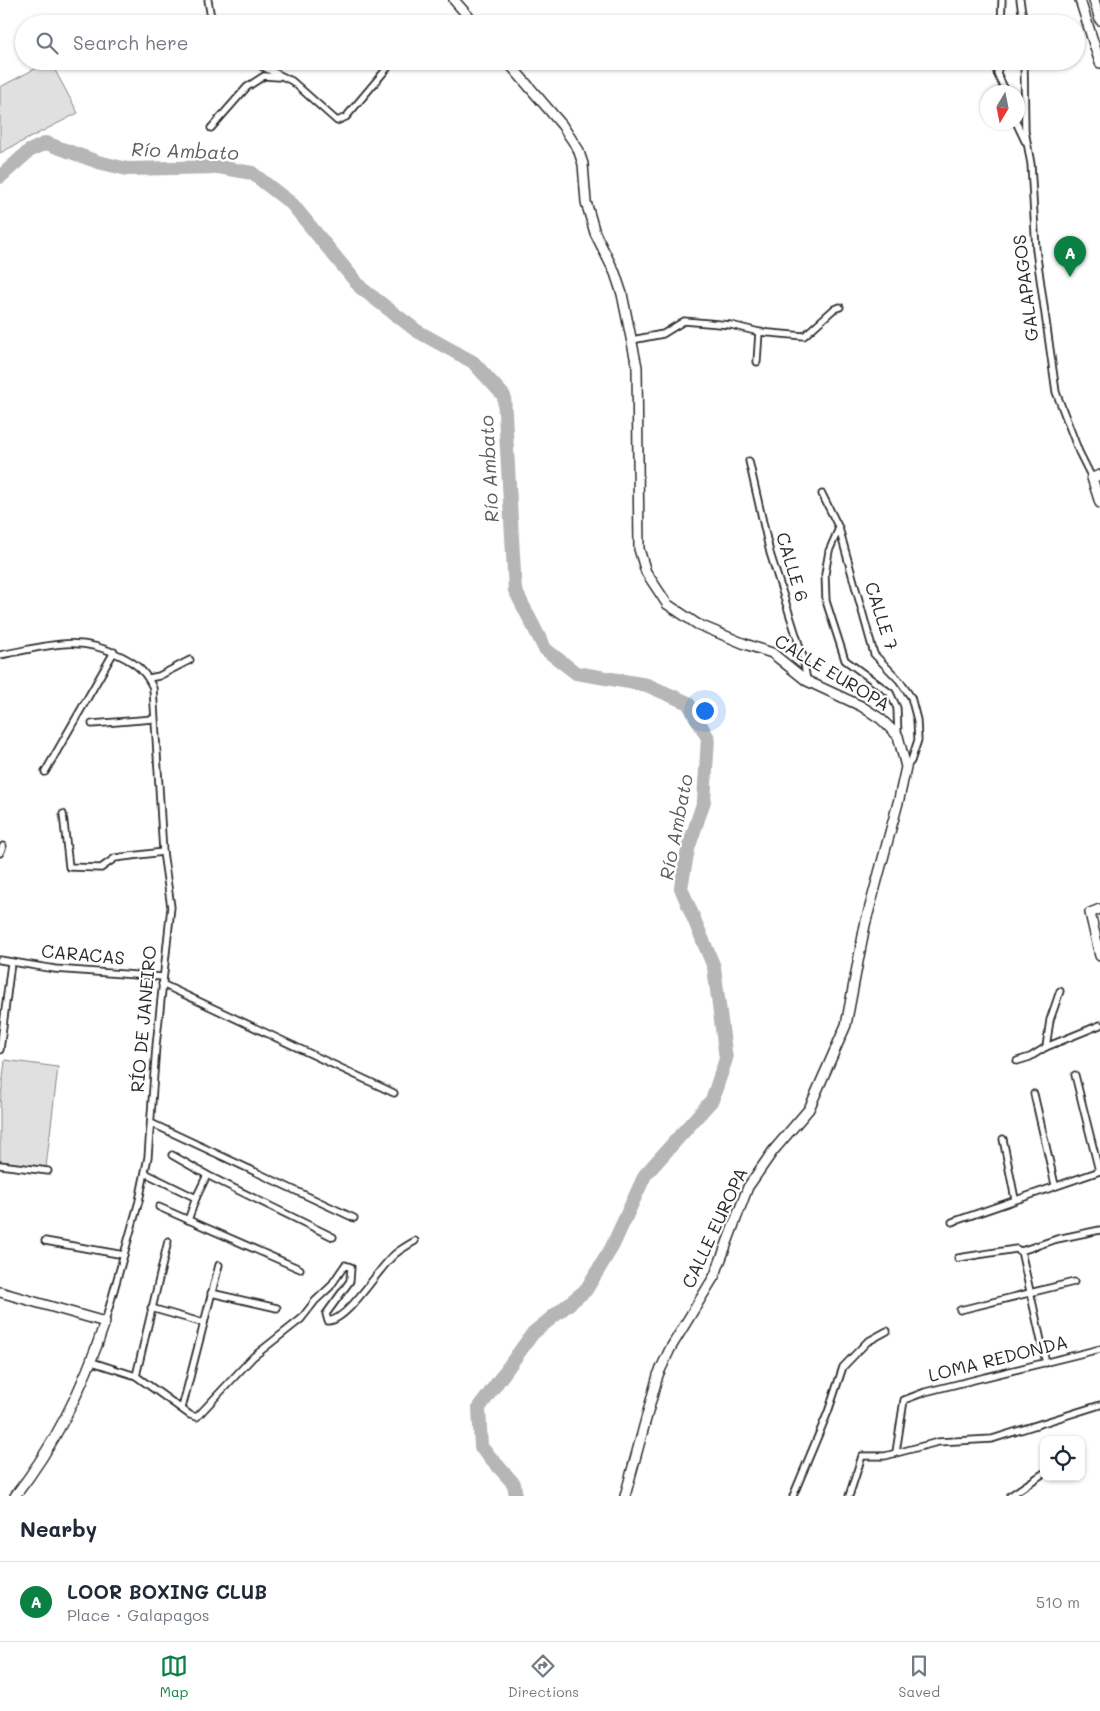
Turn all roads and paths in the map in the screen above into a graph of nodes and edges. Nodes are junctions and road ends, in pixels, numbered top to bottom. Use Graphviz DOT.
graph roads {
  1 [pos="208,0"];
  2 [pos="454,0"];
  3 [pos="1002,0"];
  4 [pos="1020,0"];
  5 [pos="1080,0"];
  6 [pos="1094,0"];
  7 [pos="210,15"];
  8 [pos="467,15"];
  9 [pos="1002,15"];
  10 [pos="1022,15"];
  11 [pos="1085,15"];
  12 [pos="1085,16"];
  13 [pos="1100,20"];
  14 [pos="1100,62"];
  15 [pos="270,70"];
  16 [pos="386,70"];
  17 [pos="515,70"];
  18 [pos="998,70"];
  19 [pos="1024,70"];
  20 [pos="285,77"];
  21 [pos="1002,85"];
  22 [pos="212,128"];
  23 [pos="1020,130"];
  24 [pos="1029,147"];
  25 [pos="840,307"];
  26 [pos="759,332"];
  27 [pos="632,340"];
  28 [pos="756,362"];
  29 [pos="749,461"];
  30 [pos="1096,476"];
  31 [pos="822,494"];
  32 [pos="1100,503"];
  33 [pos="839,528"];
  34 [pos="114,652"];
  35 [pos="0,655"];
  36 [pos="190,660"];
  37 [pos="149,678"];
  38 [pos="807,681"];
  39 [pos="153,719"];
  40 [pos="92,724"];
  41 [pos="898,736"];
  42 [pos="906,767"];
  43 [pos="45,772"];
  44 [pos="63,814"];
  45 [pos="3,846"];
  46 [pos="163,852"];
  47 [pos="0,853"];
  48 [pos="1100,909"];
  49 [pos="1100,956"];
  50 [pos="0,960"];
  51 [pos="11,963"];
  52 [pos="163,978"];
  53 [pos="162,984"];
  54 [pos="1060,991"];
  55 [pos="1100,1025"];
  56 [pos="1046,1048"];
  57 [pos="0,1050"];
  58 [pos="1017,1061"];
  59 [pos="1075,1075"];
  60 [pos="394,1093"];
  61 [pos="1034,1094"];
  62 [pos="151,1123"];
  63 [pos="1003,1140"];
  64 [pos="172,1155"];
  65 [pos="0,1164"];
  66 [pos="48,1171"];
  67 [pos="1099,1171"];
  68 [pos="145,1173"];
  69 [pos="207,1175"];
  70 [pos="1055,1186"];
  71 [pos="196,1198"];
  72 [pos="1015,1199"];
  73 [pos="159,1208"];
  74 [pos="354,1218"];
  75 [pos="188,1220"];
  76 [pos="952,1222"];
  77 [pos="1100,1230"];
  78 [pos="333,1237"];
  79 [pos="168,1240"];
  80 [pos="46,1241"];
  81 [pos="415,1241"];
  82 [pos="1021,1251"];
  83 [pos="124,1255"];
  84 [pos="958,1258"];
  85 [pos="220,1265"];
  86 [pos="300,1270"];
  87 [pos="1074,1282"];
  88 [pos="0,1292"];
  89 [pos="1031,1292"];
  90 [pos="211,1293"];
  91 [pos="151,1308"];
  92 [pos="277,1308"];
  93 [pos="960,1310"];
  94 [pos="105,1322"];
  95 [pos="204,1323"];
  96 [pos="887,1331"];
  97 [pos="1100,1349"];
  98 [pos="92,1362"];
  99 [pos="1046,1363"];
  100 [pos="136,1376"];
  101 [pos="1100,1405"];
  102 [pos="182,1408"];
  103 [pos="896,1452"];
  104 [pos="1040,1475"];
  105 [pos="15,1496"];
  106 [pos="625,1496"];
  107 [pos="793,1496"];
  108 [pos="849,1496"];
  109 [pos="1010,1496"];
  1 -- 7 [label="street"];
  2 -- 8 [label="street"];
  3 -- 9 [label="street"];
  4 -- 10 [label="street"];
  5 -- 11 [label="street"];
  6 -- 13 [label="street"];
  12 -- 14 [label="street"];
  15 -- 20 [label="street"];
  16 -- 20 [label="street"];
  17 -- 27 [label="street, CALLE EUROPA"];
  18 -- 21 [label="street"];
  19 -- 24 [label="street, GALAPAGOS"];
  20 -- 22 [label="street"];
  23 -- 24 [label="street"];
  24 -- 30 [label="street, GALAPAGOS"];
  25 -- 26 [label="street"];
  26 -- 27 [label="street"];
  26 -- 28 [label="street"];
  27 -- 38 [label="street, CALLE EUROPA"];
  29 -- 38 [label="street, CALLE 6"];
  30 -- 32 [label="street, GALAPAGOS"];
  31 -- 33 [label="street, CALLE 7"];
  33 -- 41 [label="street"];
  33 -- 42 [label="street, CALLE 7"];
  34 -- 35 [label="street"];
  34 -- 37 [label="street"];
  34 -- 43 [label="street"];
  36 -- 37 [label="street"];
  37 -- 39 [label="street, RÍO DE JANEIRO"];
  38 -- 41 [label="street, CALLE EUROPA"];
  39 -- 40 [label="street"];
  39 -- 46 [label="street, RÍO DE JANEIRO"];
  41 -- 42 [label="street, CALLE EUROPA"];
  42 -- 106 [label="street, CALLE EUROPA"];
  44 -- 46 [label="street"];
  45 -- 47 [label="street"];
  46 -- 52 [label="street, RÍO DE JANEIRO"];
  48 -- 49 [label="street"];
  50 -- 51 [label="street, CARACAS"];
  51 -- 52 [label="street, CARACAS"];
  51 -- 57 [label="street"];
  52 -- 53 [label="street, RÍO DE JANEIRO"];
  53 -- 60 [label="street"];
  53 -- 62 [label="street, RÍO DE JANEIRO"];
  54 -- 56 [label="street"];
  55 -- 56 [label="street"];
  56 -- 58 [label="street"];
  59 -- 67 [label="street"];
  61 -- 70 [label="street"];
  62 -- 68 [label="street, RÍO DE JANEIRO"];
  62 -- 74 [label="street"];
  63 -- 72 [label="street"];
  64 -- 69 [label="street"];
  65 -- 66 [label="street"];
  67 -- 70 [label="street"];
  68 -- 71 [label="street"];
  68 -- 83 [label="street, RÍO DE JANEIRO"];
  69 -- 71 [label="street"];
  69 -- 78 [label="street"];
  70 -- 72 [label="street"];
  71 -- 75 [label="street"];
  72 -- 76 [label="street"];
  73 -- 75 [label="street"];
  75 -- 86 [label="street"];
  77 -- 82 [label="street"];
  79 -- 91 [label="street"];
  80 -- 83 [label="street"];
  81 -- 102 [label="street"];
  82 -- 84 [label="street"];
  82 -- 89 [label="street"];
  83 -- 94 [label="street, RÍO DE JANEIRO"];
  85 -- 90 [label="street"];
  87 -- 89 [label="street"];
  88 -- 94 [label="street"];
  89 -- 93 [label="street"];
  89 -- 99 [label="street"];
  90 -- 92 [label="street"];
  90 -- 95 [label="street"];
  91 -- 95 [label="street"];
  91 -- 100 [label="street"];
  94 -- 98 [label="street, RÍO DE JANEIRO"];
  95 -- 102 [label="street"];
  96 -- 107 [label="street"];
  97 -- 99 [label="street, LOMA REDONDA"];
  98 -- 100 [label="street"];
  98 -- 105 [label="street, RÍO DE JANEIRO"];
  99 -- 103 [label="street, LOMA REDONDA"];
  100 -- 102 [label="street"];
  101 -- 103 [label="street"];
  103 -- 108 [label="street"];
  104 -- 109 [label="street"];
}
